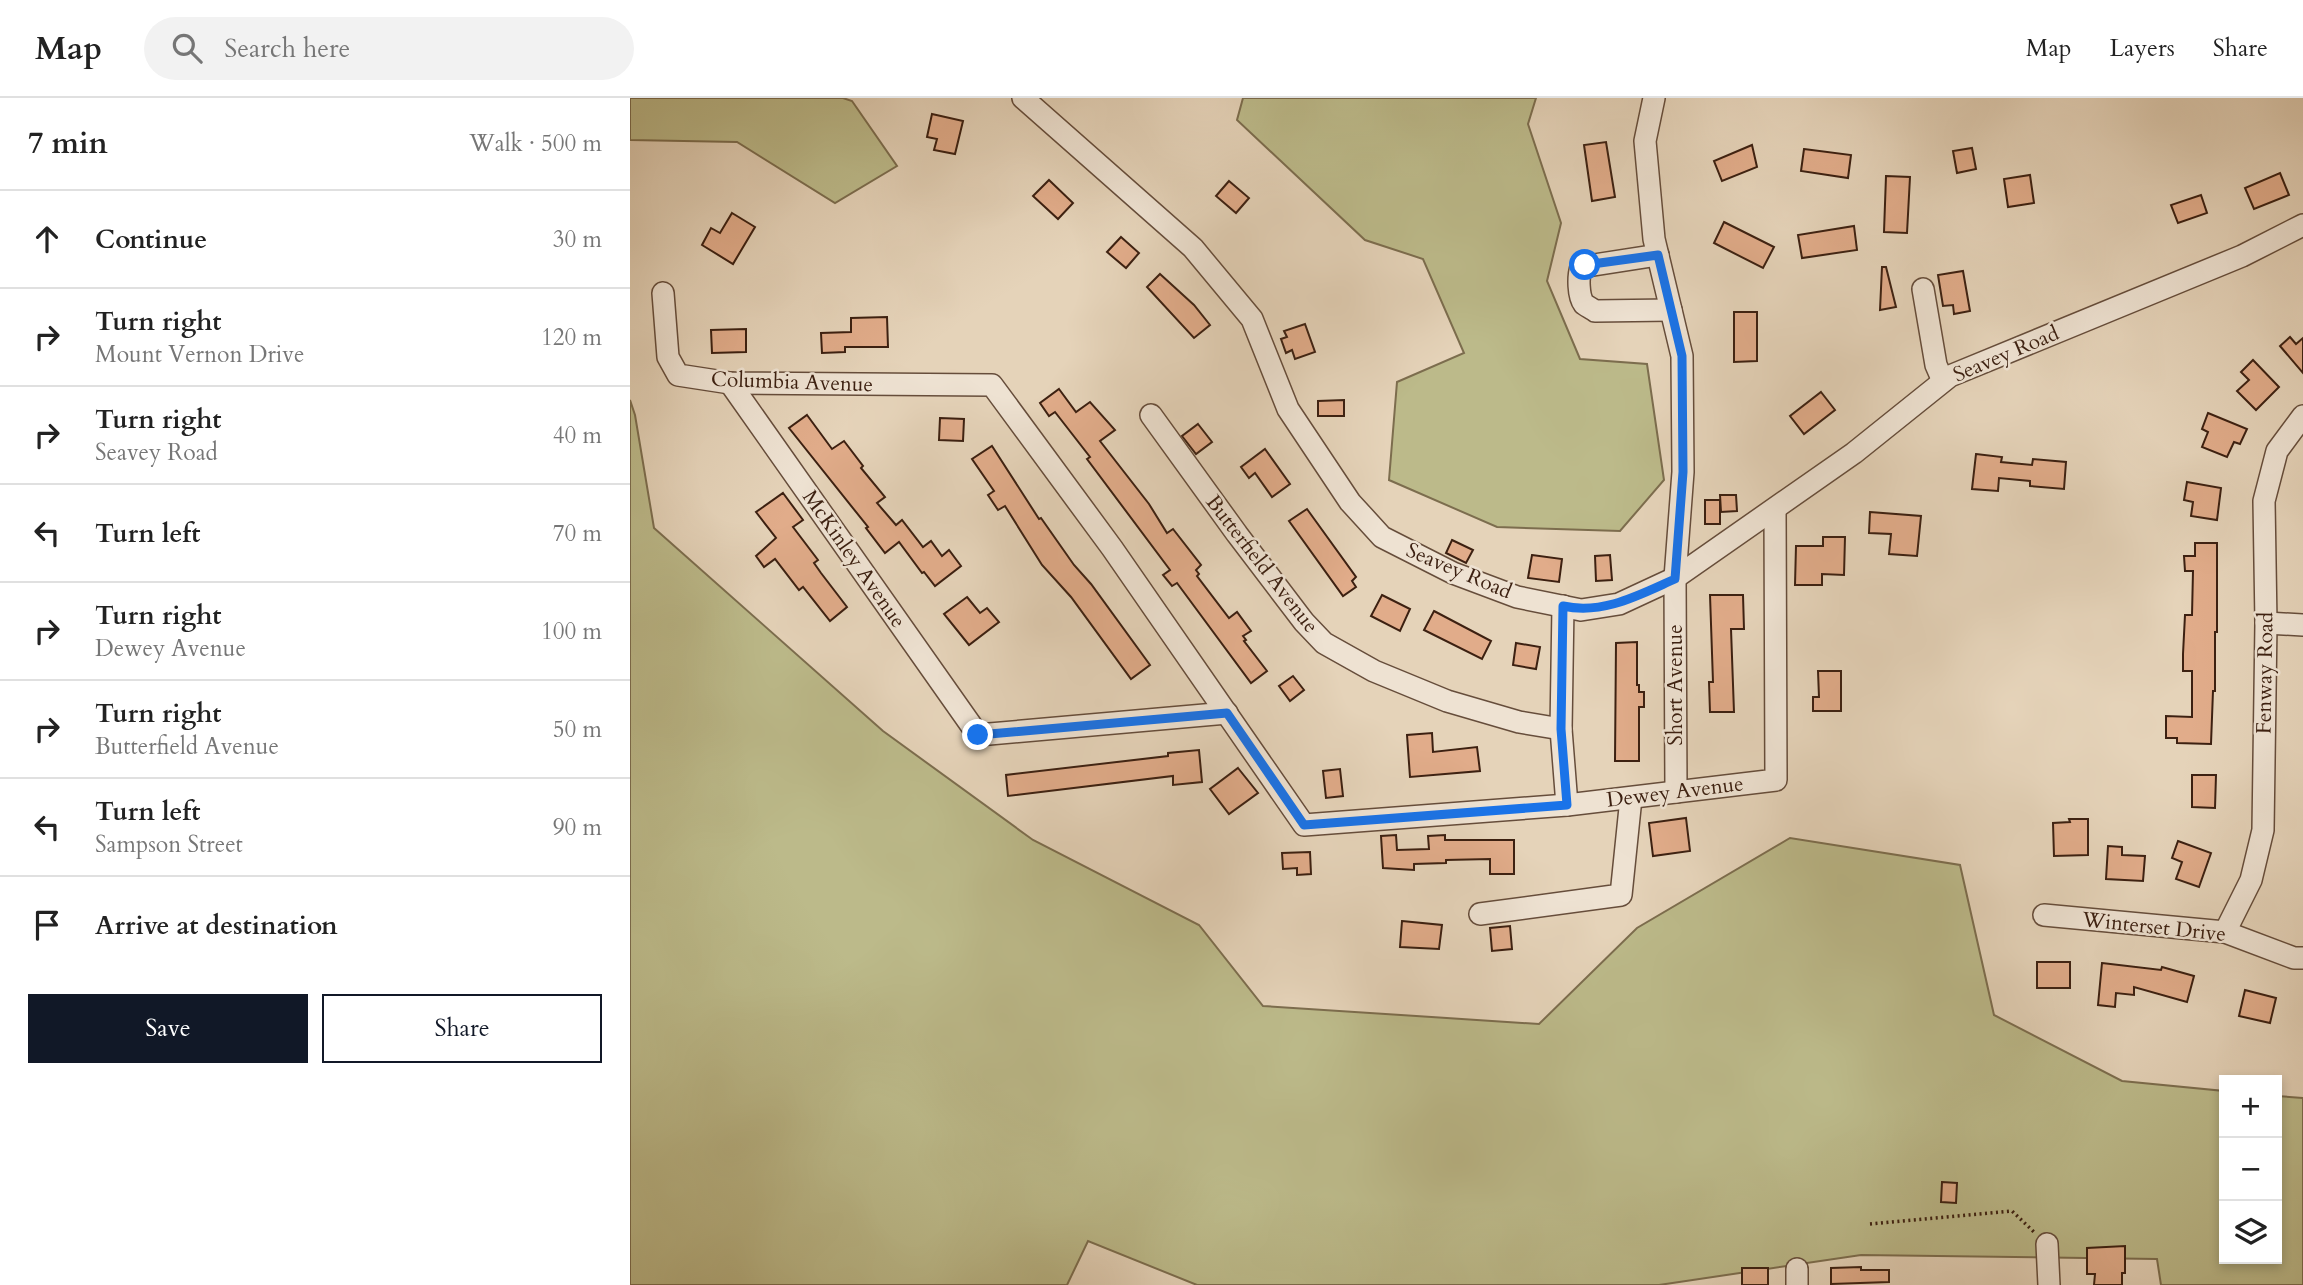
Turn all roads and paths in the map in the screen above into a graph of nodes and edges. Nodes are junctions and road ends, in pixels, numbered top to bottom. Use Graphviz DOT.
graph roads {
  1 [pos="1023,98"];
  2 [pos="1654,98"];
  3 [pos="2303,225"];
  4 [pos="1658,255"];
  5 [pos="1923,289"];
  6 [pos="663,293"];
  7 [pos="1671,310"];
  8 [pos="1943,381"];
  9 [pos="730,383"];
  10 [pos="1151,415"];
  11 [pos="2303,416"];
  12 [pos="1775,509"];
  13 [pos="1675,579"];
  14 [pos="1563,606"];
  15 [pos="2266,623"];
  16 [pos="2303,625"];
  17 [pos="1227,713"];
  18 [pos="1561,729"];
  19 [pos="1676,792"];
  20 [pos="1631,798"];
  21 [pos="1567,805"];
  22 [pos="1480,914"];
  23 [pos="2044,915"];
  24 [pos="2225,932"];
  25 [pos="2303,958"];
  26 [pos="1870,1224"];
  27 [pos="2048,1244"];
  28 [pos="2049,1285"];
  1 -- 14 [label="street, Seavey Road"];
  2 -- 4 [label="street, Short Avenue"];
  3 -- 8 [label="street, Seavey Road"];
  4 -- 7 [label="street, Short Avenue"];
  4 -- 7 [label="street"];
  5 -- 8 [label="street"];
  6 -- 9 [label="street, Columbia Avenue"];
  7 -- 13 [label="street, Short Avenue"];
  8 -- 12 [label="street, Seavey Road"];
  9 -- 17 [label="street, Columbia Avenue"];
  9 -- 17 [label="street, McKinley Avenue"];
  10 -- 18 [label="street, Butterfield Avenue"];
  11 -- 15 [label="street, Fenway Road"];
  12 -- 13 [label="street, Seavey Road"];
  12 -- 19 [label="street, Dewey Avenue"];
  13 -- 14 [label="street, Seavey Road"];
  13 -- 19 [label="street, Short Avenue"];
  14 -- 18 [label="street"];
  15 -- 16 [label="street"];
  15 -- 24 [label="street, Fenway Road"];
  17 -- 21 [label="street, Dewey Avenue"];
  18 -- 21 [label="street"];
  19 -- 20 [label="street, Dewey Avenue"];
  20 -- 21 [label="street, Dewey Avenue"];
  20 -- 22 [label="street"];
  23 -- 24 [label="street, Winterset Drive"];
  24 -- 25 [label="street, Winterset Drive"];
  26 -- 27 [label="path"];
  27 -- 28 [label="street"];
}
